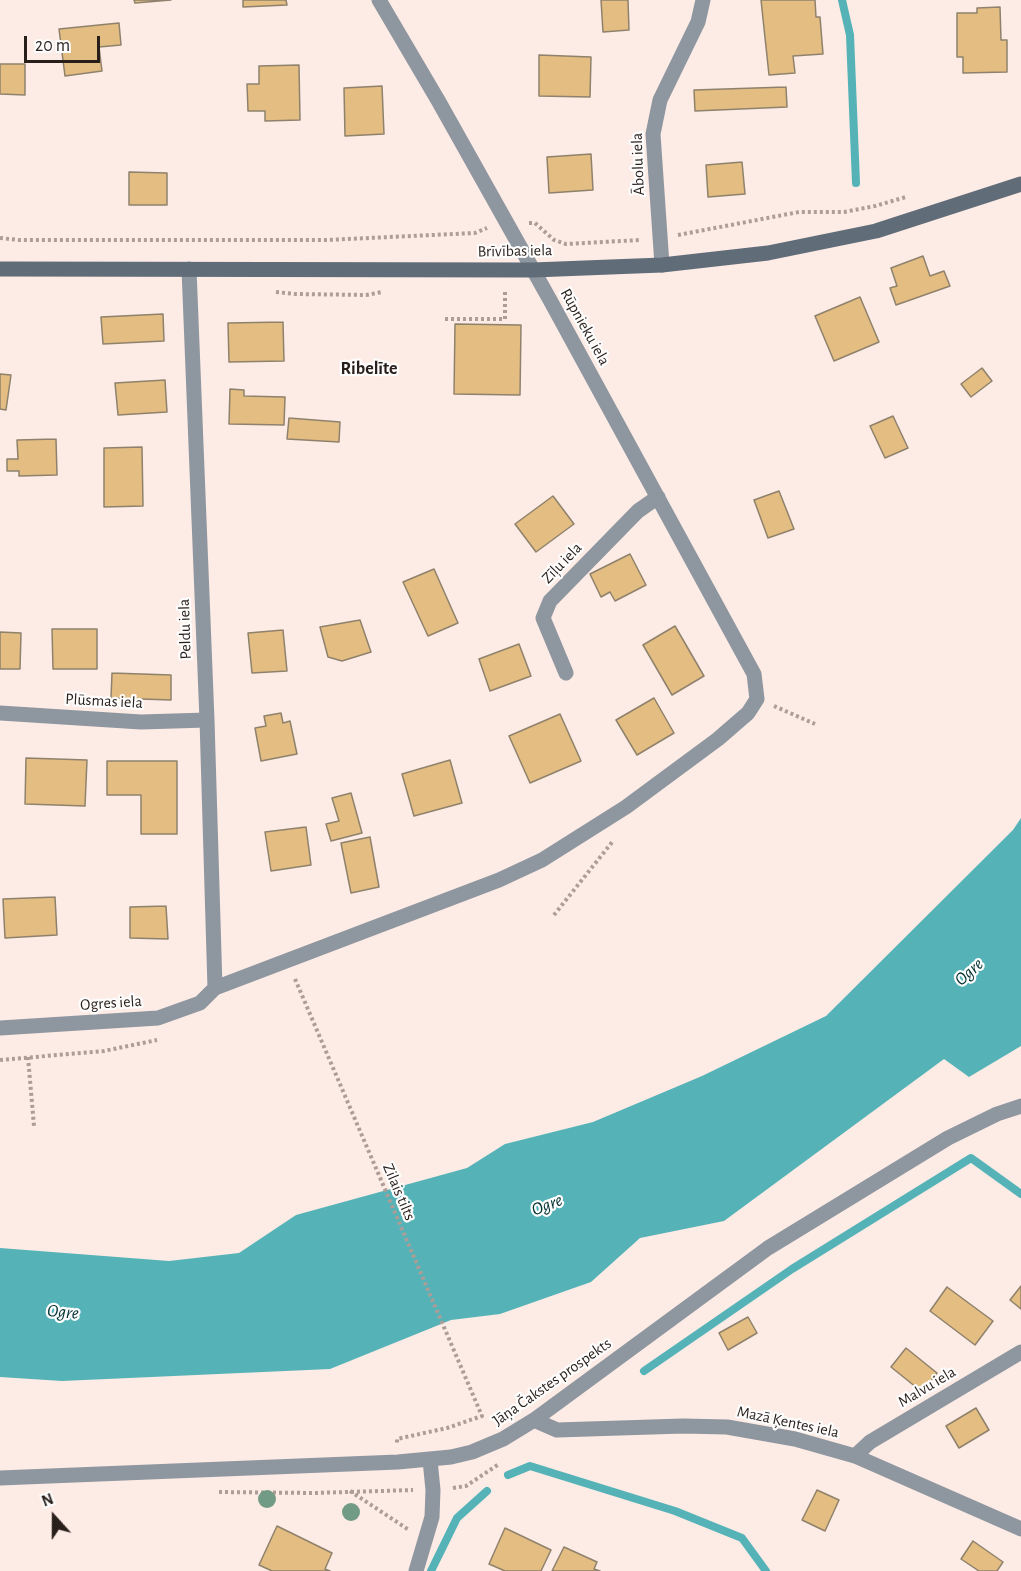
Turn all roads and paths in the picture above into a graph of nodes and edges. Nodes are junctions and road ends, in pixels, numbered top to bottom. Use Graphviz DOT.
graph roads {
  1 [pos="378,0"];
  2 [pos="704,0"];
  3 [pos="1021,184"];
  4 [pos="913,196"];
  5 [pos="505,221"];
  6 [pos="0,238"];
  7 [pos="660,238"];
  8 [pos="662,265"];
  9 [pos="0,268"];
  10 [pos="189,269"];
  11 [pos="534,270"];
  12 [pos="505,286"];
  13 [pos="445,319"];
  14 [pos="658,497"];
  15 [pos="566,673"];
  16 [pos="757,699"];
  17 [pos="0,713"];
  18 [pos="207,720"];
  19 [pos="815,724"];
  20 [pos="626,807"];
  21 [pos="554,915"];
  22 [pos="297,983"];
  23 [pos="215,988"];
  24 [pos="0,1028"];
  25 [pos="28,1058"];
  26 [pos="1021,1106"];
  27 [pos="33,1126"];
  28 [pos="1021,1352"];
  29 [pos="479,1410"];
  30 [pos="534,1420"];
  31 [pos="855,1456"];
  32 [pos="430,1460"];
  33 [pos="0,1478"];
  34 [pos="349,1491"];
  35 [pos="1021,1529"];
  36 [pos="426,1539"];
  37 [pos="416,1571"];
  1 -- 5 [label="street, Rūpnieku iela"];
  2 -- 7 [label="street, Ābolu iela"];
  3 -- 8 [label="main road, Brīvības iela"];
  4 -- 7 [label="path"];
  5 -- 6 [label="path"];
  5 -- 7 [label="path"];
  5 -- 11 [label="street, Rūpnieku iela"];
  7 -- 8 [label="street, Ābolu iela"];
  8 -- 11 [label="main road, Brīvības iela"];
  9 -- 10 [label="main road, Brīvības iela"];
  10 -- 11 [label="main road, Brīvības iela"];
  10 -- 18 [label="street, Peldu iela"];
  11 -- 14 [label="street, Rūpnieku iela"];
  12 -- 13 [label="path"];
  14 -- 15 [label="street, Zīļu iela"];
  14 -- 16 [label="street, Rūpnieku iela"];
  16 -- 19 [label="path"];
  16 -- 20 [label="street, Ogres iela"];
  17 -- 18 [label="street, Plūsmas iela"];
  18 -- 23 [label="street, Peldu iela"];
  20 -- 21 [label="path"];
  20 -- 23 [label="street, Ogres iela"];
  22 -- 29 [label="path, Zilais tilts"];
  23 -- 24 [label="street, Ogres iela"];
  25 -- 27 [label="path"];
  26 -- 30 [label="street, Jāņa Čakstes prospekts"];
  28 -- 31 [label="street, Malvu iela"];
  30 -- 31 [label="street, Mazā Ķentes iela"];
  30 -- 32 [label="street, Jāņa Čakstes prospekts"];
  31 -- 35 [label="street, Mazā Ķentes iela"];
  32 -- 33 [label="street, Jāņa Čakstes prospekts"];
  32 -- 36 [label="street"];
  34 -- 36 [label="path"];
  36 -- 37 [label="street"];
}
